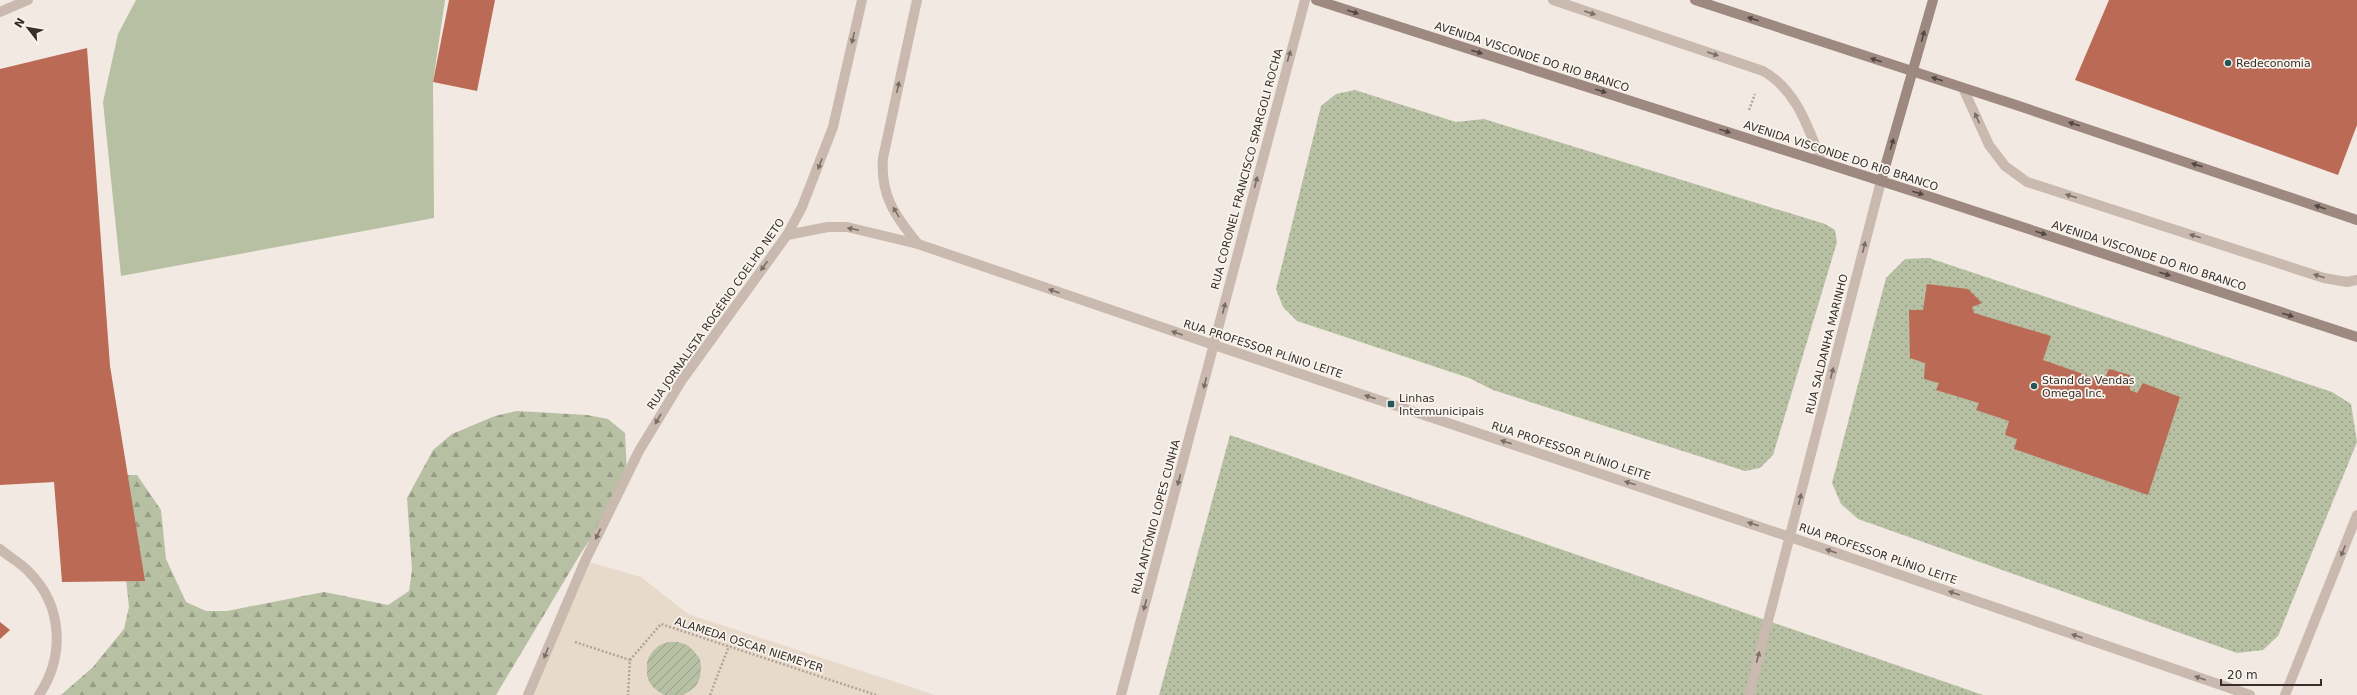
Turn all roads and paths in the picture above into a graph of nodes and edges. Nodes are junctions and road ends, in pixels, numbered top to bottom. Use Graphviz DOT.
graph roads {
  1 [pos="28,0"];
  2 [pos="862,0"];
  3 [pos="917,0"];
  4 [pos="1305,0"];
  5 [pos="1316,0"];
  6 [pos="1553,0"];
  7 [pos="1695,0"];
  8 [pos="1933,0"];
  9 [pos="0,12"];
  10 [pos="1913,72"];
  11 [pos="1963,88"];
  12 [pos="1822,162"];
  13 [pos="1880,181"];
  14 [pos="2357,220"];
  15 [pos="787,235"];
  16 [pos="918,244"];
  17 [pos="2357,280"];
  18 [pos="2357,337"];
  19 [pos="1214,345"];
  20 [pos="2357,515"];
  21 [pos="1790,536"];
  22 [pos="0,549"];
  23 [pos="553,635"];
  24 [pos="729,646"];
  25 [pos="630,660"];
  26 [pos="39,695"];
  27 [pos="528,695"];
  28 [pos="628,695"];
  29 [pos="710,695"];
  30 [pos="876,695"];
  31 [pos="1121,695"];
  32 [pos="1749,695"];
  33 [pos="2250,695"];
  34 [pos="2285,695"];
  1 -- 9 [label="street"];
  2 -- 15 [label="street, RUA JORNALISTA ROGÉRIO COELHO NETO, one-way"];
  16 -- 3 [label="street, one-way"];
  19 -- 4 [label="street, RUA CORONEL FRANCISCO SPARGOLI ROCHA, one-way"];
  5 -- 12 [label="main road, AVENIDA VISCONDE DO RIO BRANCO, one-way"];
  6 -- 12 [label="street, one-way"];
  10 -- 7 [label="main road, one-way"];
  10 -- 8 [label="main road, RUA SALDANHA MARINHO, one-way"];
  11 -- 10 [label="main road, one-way"];
  13 -- 10 [label="main road, RUA SALDANHA MARINHO, one-way"];
  14 -- 11 [label="main road, one-way"];
  17 -- 11 [label="street, one-way"];
  12 -- 13 [label="main road, AVENIDA VISCONDE DO RIO BRANCO"];
  13 -- 18 [label="main road, AVENIDA VISCONDE DO RIO BRANCO, one-way"];
  21 -- 13 [label="street, RUA SALDANHA MARINHO, one-way"];
  16 -- 15 [label="street, RUA PROFESSOR PLÍNIO LEITE, one-way"];
  15 -- 23 [label="street, RUA JORNALISTA ROGÉRIO COELHO NETO, one-way"];
  19 -- 16 [label="street, RUA PROFESSOR PLÍNIO LEITE, one-way"];
  21 -- 19 [label="street, RUA PROFESSOR PLÍNIO LEITE, one-way"];
  19 -- 31 [label="street, RUA ANTÔNIO LOPES CUNHA, one-way"];
  20 -- 34 [label="street, one-way"];
  32 -- 21 [label="street, RUA SALDANHA MARINHO, one-way"];
  33 -- 21 [label="street, RUA PROFESSOR PLÍNIO LEITE, one-way"];
  22 -- 26 [label="street"];
  23 -- 25 [label="path"];
  23 -- 27 [label="street, RUA JORNALISTA ROGÉRIO COELHO NETO, one-way"];
  24 -- 25 [label="path, ALAMEDA OSCAR NIEMEYER"];
  24 -- 29 [label="path"];
  24 -- 30 [label="path, ALAMEDA OSCAR NIEMEYER"];
  25 -- 28 [label="path"];
}
